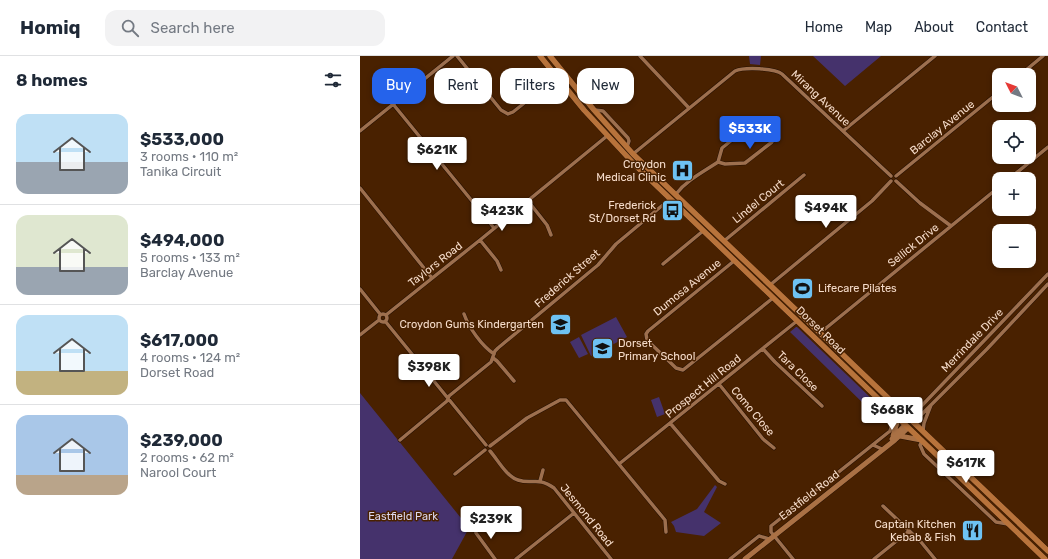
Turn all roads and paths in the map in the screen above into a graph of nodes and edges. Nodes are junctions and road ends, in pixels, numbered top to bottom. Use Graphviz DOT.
graph roads {
  1 [pos="453,56"];
  2 [pos="457,56"];
  3 [pos="540,56"];
  4 [pos="550,56"];
  5 [pos="640,56"];
  6 [pos="935,56"];
  7 [pos="1043,56"];
  8 [pos="550,68"];
  9 [pos="1028,68"];
  10 [pos="426,78"];
  11 [pos="569,91"];
  12 [pos="992,98"];
  13 [pos="393,104"];
  14 [pos="523,104"];
  15 [pos="689,108"];
  16 [pos="594,110"];
  17 [pos="360,131"];
  18 [pos="612,131"];
  19 [pos="843,131"];
  20 [pos="607,136"];
  21 [pos="627,147"];
  22 [pos="1048,147"];
  23 [pos="633,154"];
  24 [pos="718,162"];
  25 [pos="1018,172"];
  26 [pos="804,175"];
  27 [pos="891,176"];
  28 [pos="896,176"];
  29 [pos="891,181"];
  30 [pos="896,181"];
  31 [pos="360,188"];
  32 [pos="992,193"];
  33 [pos="676,194"];
  34 [pos="670,199"];
  35 [pos="528,201"];
  36 [pos="951,226"];
  37 [pos="494,228"];
  38 [pos="703,231"];
  39 [pos="551,235"];
  40 [pos="480,240"];
  41 [pos="724,241"];
  42 [pos="740,256"];
  43 [pos="734,261"];
  44 [pos="663,264"];
  45 [pos="501,270"];
  46 [pos="1048,274"];
  47 [pos="432,278"];
  48 [pos="1048,284"];
  49 [pos="770,285"];
  50 [pos="360,289"];
  51 [pos="773,298"];
  52 [pos="380,314"];
  53 [pos="464,314"];
  54 [pos="386,315"];
  55 [pos="379,320"];
  56 [pos="385,321"];
  57 [pos="797,321"];
  58 [pos="1004,321"];
  59 [pos="1009,326"];
  60 [pos="820,333"];
  61 [pos="360,336"];
  62 [pos="815,338"];
  63 [pos="763,349"];
  64 [pos="972,354"];
  65 [pos="494,356"];
  66 [pos="977,359"];
  67 [pos="514,381"];
  68 [pos="719,384"];
  69 [pos="448,398"];
  70 [pos="933,402"];
  71 [pos="871,403"];
  72 [pos="894,403"];
  73 [pos="822,406"];
  74 [pos="919,408"];
  75 [pos="898,419"];
  76 [pos="912,420"];
  77 [pos="670,423"];
  78 [pos="906,426"];
  79 [pos="923,431"];
  80 [pos="900,436"];
  81 [pos="400,440"];
  82 [pos="891,440"];
  83 [pos="922,441"];
  84 [pos="488,445"];
  85 [pos="873,445"];
  86 [pos="774,448"];
  87 [pos="884,448"];
  88 [pos="488,450"];
  89 [pos="619,464"];
  90 [pos="542,470"];
  91 [pos="455,474"];
  92 [pos="540,481"];
  93 [pos="725,484"];
  94 [pos="883,506"];
  95 [pos="574,513"];
  96 [pos="1020,524"];
  97 [pos="475,526"];
  98 [pos="1015,530"];
  99 [pos="909,531"];
  100 [pos="666,532"];
  101 [pos="774,536"];
  102 [pos="769,539"];
  103 [pos="1048,551"];
  104 [pos="495,559"];
  105 [pos="516,559"];
  106 [pos="611,559"];
  107 [pos="730,559"];
  108 [pos="745,559"];
  109 [pos="793,559"];
  110 [pos="874,559"];
  111 [pos="935,559"];
  112 [pos="1045,559"];
  1 -- 10 [label="street"];
  2 -- 14 [label="street"];
  3 -- 8 [label="main road, Dorset Road"];
  4 -- 16 [label="main road, Dorset Road"];
  5 -- 15 [label="street"];
  6 -- 19 [label="street"];
  7 -- 9 [label="street"];
  11 -- 20 [label="main road, Dorset Road"];
  12 -- 28 [label="street, Barclay Avenue"];
  13 -- 17 [label="street"];
  13 -- 37 [label="street"];
  15 -- 19 [label="street, Mirang Avenue"];
  15 -- 23 [label="street, Mirang Avenue"];
  16 -- 18 [label="main road, Dorset Road"];
  16 -- 21 [label="street"];
  18 -- 20 [label="main road"];
  18 -- 21 [label="main road, Dorset Road"];
  19 -- 27 [label="street, Mirang Avenue"];
  20 -- 34 [label="main road, Dorset Road"];
  20 -- 35 [label="street, Taylors Road"];
  21 -- 23 [label="main road, Dorset Road"];
  22 -- 25 [label="street"];
  23 -- 33 [label="main road, Dorset Road"];
  24 -- 24 [label="street"];
  24 -- 33 [label="street"];
  26 -- 41 [label="street, Lindel Court"];
  27 -- 28 [label="street"];
  27 -- 29 [label="street"];
  28 -- 30 [label="street"];
  29 -- 30 [label="street"];
  29 -- 49 [label="street"];
  30 -- 36 [label="street"];
  31 -- 47 [label="street"];
  32 -- 36 [label="street, Sellick Drive"];
  33 -- 34 [label="main road"];
  33 -- 41 [label="main road, Dorset Road"];
  34 -- 38 [label="main road, Dorset Road"];
  34 -- 65 [label="street, Frederick Street"];
  35 -- 37 [label="street, Taylors Road"];
  35 -- 39 [label="street"];
  36 -- 60 [label="street, Sellick Drive"];
  37 -- 40 [label="street, Taylors Road"];
  38 -- 43 [label="main road, Dorset Road"];
  38 -- 44 [label="street"];
  40 -- 45 [label="street"];
  40 -- 47 [label="street, Taylors Road"];
  41 -- 42 [label="main road, Dorset Road"];
  42 -- 43 [label="main road"];
  42 -- 49 [label="main road, Dorset Road"];
  43 -- 51 [label="main road, Dorset Road"];
  43 -- 51 [label="street, Dumosa Avenue"];
  46 -- 58 [label="street, Merrindale Drive"];
  47 -- 54 [label="street, Taylors Road"];
  48 -- 59 [label="street, Merrindale Drive"];
  49 -- 60 [label="main road, Dorset Road"];
  50 -- 52 [label="street"];
  51 -- 57 [label="main road, Dorset Road"];
  52 -- 54 [label="street"];
  52 -- 55 [label="street"];
  53 -- 65 [label="street"];
  54 -- 56 [label="street"];
  55 -- 56 [label="street"];
  55 -- 61 [label="street"];
  56 -- 69 [label="street"];
  57 -- 62 [label="main road, Dorset Road"];
  57 -- 63 [label="street, Prospect Hill Road"];
  58 -- 59 [label="street"];
  58 -- 64 [label="street, Merrindale Drive"];
  59 -- 66 [label="street, Merrindale Drive"];
  60 -- 62 [label="main road"];
  60 -- 72 [label="main road, Dorset Road"];
  62 -- 75 [label="main road, Dorset Road"];
  63 -- 68 [label="street, Prospect Hill Road"];
  63 -- 73 [label="street, Tara Close"];
  64 -- 66 [label="street"];
  64 -- 74 [label="street, Merrindale Drive"];
  65 -- 67 [label="street"];
  65 -- 69 [label="street, Frederick Street"];
  66 -- 70 [label="street, Merrindale Drive"];
  68 -- 77 [label="street, Prospect Hill Road"];
  68 -- 86 [label="street, Como Close"];
  69 -- 81 [label="street, Frederick Street"];
  69 -- 84 [label="street"];
  70 -- 76 [label="street, Merrindale Drive"];
  70 -- 79 [label="street"];
  71 -- 85 [label="street"];
  72 -- 74 [label="street"];
  72 -- 76 [label="main road, Dorset Road"];
  74 -- 76 [label="street, Merrindale Drive"];
  75 -- 78 [label="main road, Dorset Road"];
  75 -- 82 [label="main road"];
  76 -- 78 [label="main road, Eastfield Road"];
  76 -- 79 [label="main road, Dorset Road"];
  77 -- 89 [label="street, Prospect Hill Road"];
  77 -- 93 [label="street"];
  78 -- 80 [label="main road, Eastfield Road"];
  78 -- 82 [label="main road, Eastfield Road"];
  78 -- 83 [label="main road, Dorset Road"];
  79 -- 96 [label="main road, Dorset Road"];
  80 -- 83 [label="main road"];
  80 -- 87 [label="main road, Eastfield Road"];
  82 -- 87 [label="main road, Eastfield Road"];
  83 -- 98 [label="main road, Dorset Road"];
  84 -- 88 [label="street"];
  84 -- 89 [label="street"];
  85 -- 87 [label="street"];
  85 -- 101 [label="street"];
  87 -- 101 [label="main road, Eastfield Road"];
  88 -- 91 [label="street"];
  88 -- 92 [label="street, Jesmond Road"];
  89 -- 100 [label="street"];
  90 -- 92 [label="street"];
  92 -- 95 [label="street, Jesmond Road"];
  94 -- 99 [label="street"];
  95 -- 105 [label="street"];
  95 -- 106 [label="street, Jesmond Road"];
  96 -- 98 [label="main road"];
  96 -- 103 [label="main road, Dorset Road"];
  97 -- 104 [label="street"];
  98 -- 112 [label="main road, Dorset Road"];
  99 -- 110 [label="street"];
  99 -- 111 [label="street"];
  101 -- 102 [label="main road, Eastfield Road"];
  101 -- 109 [label="street"];
  102 -- 107 [label="street"];
  102 -- 108 [label="main road, Eastfield Road"];
}
